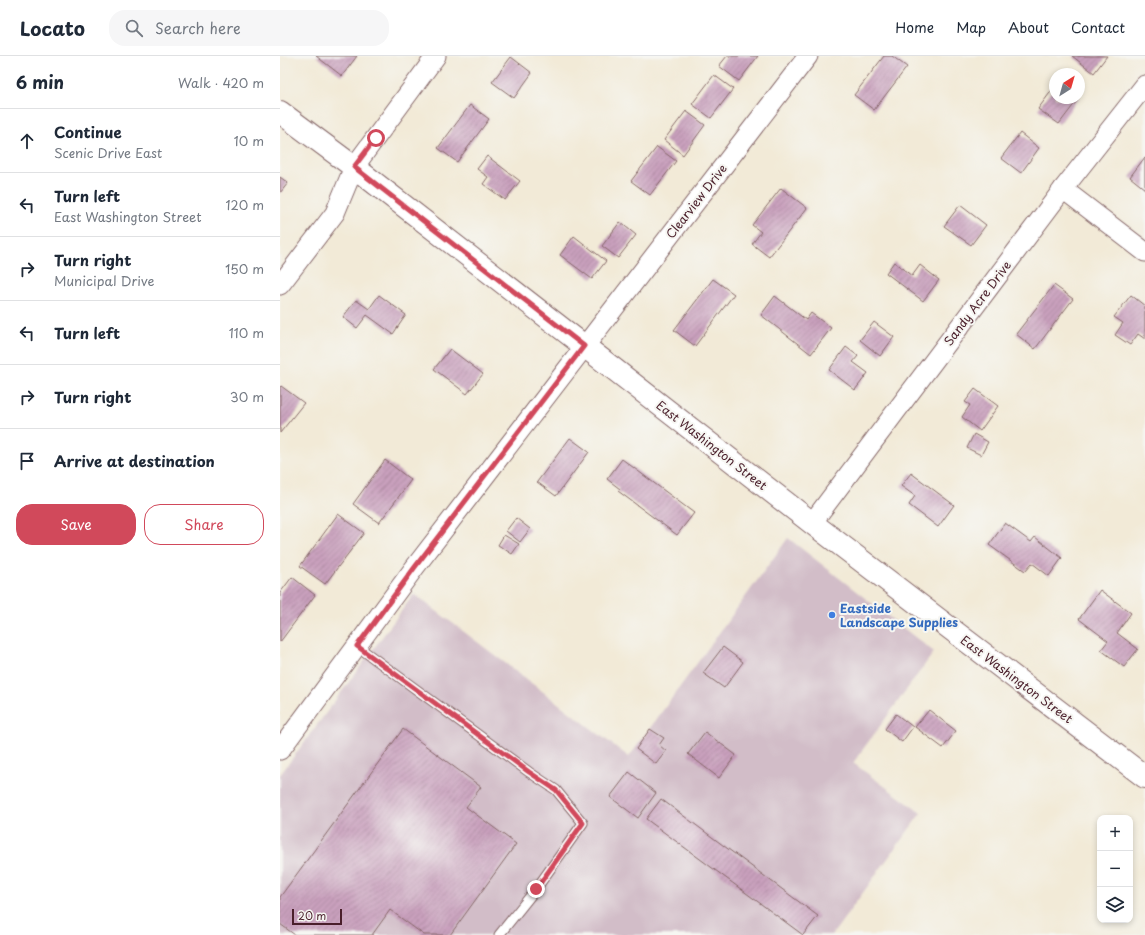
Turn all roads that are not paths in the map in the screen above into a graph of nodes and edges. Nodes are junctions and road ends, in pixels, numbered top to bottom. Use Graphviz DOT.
graph roads {
  1 [pos="436,56"];
  2 [pos="808,56"];
  3 [pos="1145,85"];
  4 [pos="280,112"];
  5 [pos="354,167"];
  6 [pos="1062,189"];
  7 [pos="1145,252"];
  8 [pos="280,285"];
  9 [pos="584,346"];
  10 [pos="812,523"];
  11 [pos="357,646"];
  12 [pos="280,750"];
  13 [pos="1145,777"];
  14 [pos="499,935"];
  1 -- 5 [label="street"];
  2 -- 9 [label="street, Clearview Drive"];
  3 -- 6 [label="street, Sandy Acre Drive"];
  4 -- 5 [label="main road, East Washington Street"];
  5 -- 8 [label="street"];
  5 -- 9 [label="main road, East Washington Street"];
  6 -- 7 [label="street"];
  6 -- 10 [label="street, Sandy Acre Drive"];
  9 -- 10 [label="main road, East Washington Street"];
  9 -- 11 [label="street, Clearview Drive"];
  10 -- 13 [label="main road, East Washington Street"];
  11 -- 12 [label="street, Clearview Drive"];
  11 -- 14 [label="lane"];
}
